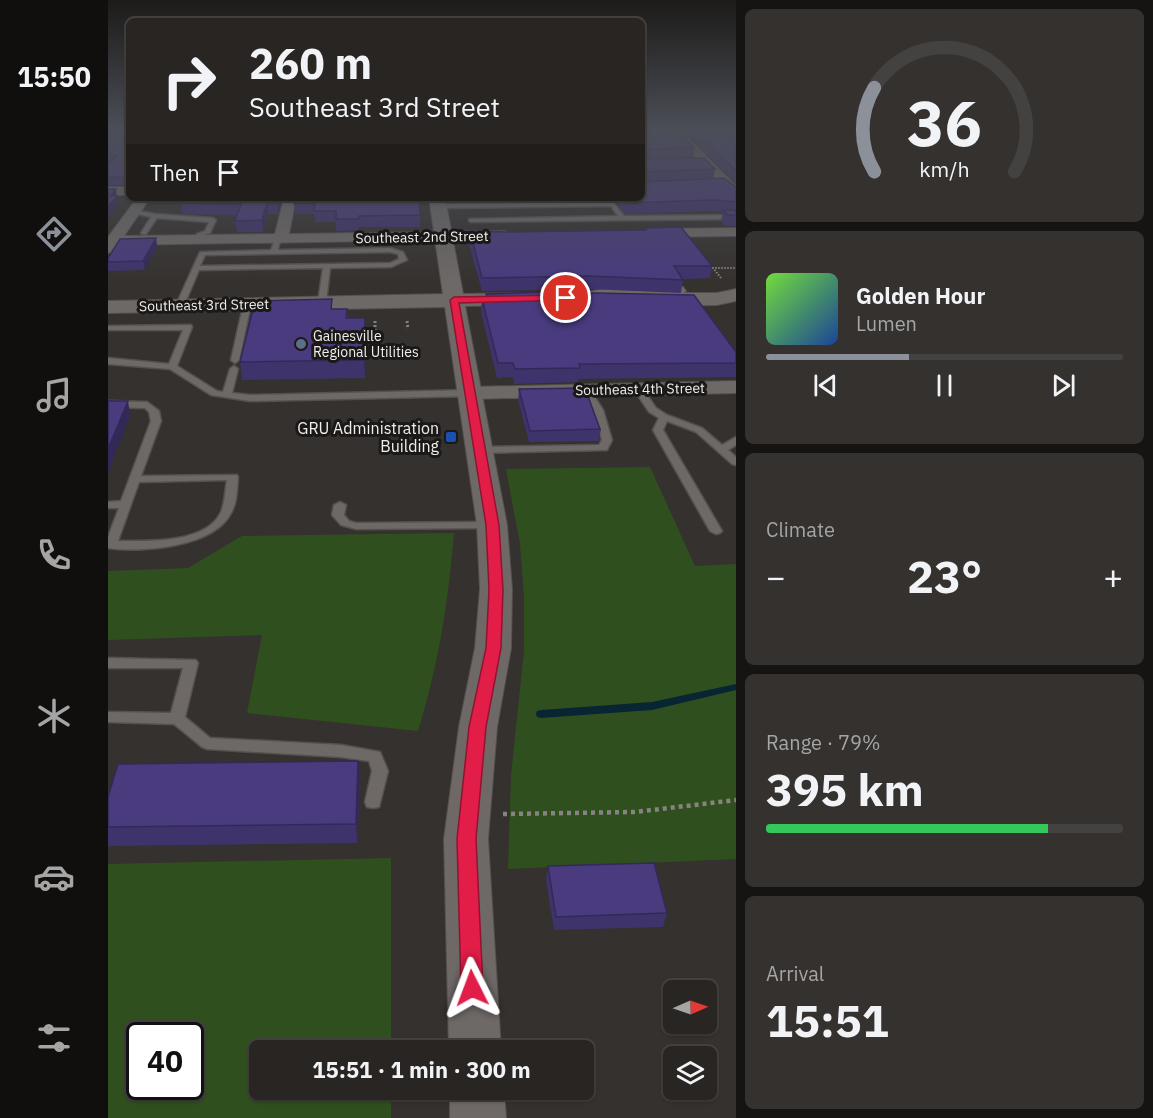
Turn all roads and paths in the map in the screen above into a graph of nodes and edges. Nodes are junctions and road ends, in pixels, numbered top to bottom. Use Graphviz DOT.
graph roads {
  1 [pos="724,179"];
  2 [pos="126,190"];
  3 [pos="108,191"];
  4 [pos="736,193"];
  5 [pos="142,201"];
  6 [pos="289,201"];
  7 [pos="437,202"];
  8 [pos="134,212"];
  9 [pos="155,216"];
  10 [pos="736,217"];
  11 [pos="622,218"];
  12 [pos="471,220"];
  13 [pos="736,232"];
  14 [pos="144,233"];
  15 [pos="634,233"];
  16 [pos="526,235"];
  17 [pos="443,236"];
  18 [pos="198,240"];
  19 [pos="110,244"];
  20 [pos="278,245"];
  21 [pos="327,267"];
  22 [pos="196,268"];
  23 [pos="736,268"];
  24 [pos="723,280"];
  25 [pos="588,297"];
  26 [pos="540,298"];
  27 [pos="564,298"];
  28 [pos="454,300"];
  29 [pos="322,302"];
  30 [pos="247,304"];
  31 [pos="180,305"];
  32 [pos="108,306"];
  33 [pos="108,328"];
  34 [pos="108,361"];
  35 [pos="172,367"];
  36 [pos="736,387"];
  37 [pos="638,388"];
  38 [pos="586,390"];
  39 [pos="471,393"];
  40 [pos="227,394"];
  41 [pos="108,404"];
  42 [pos="664,417"];
  43 [pos="736,440"];
  44 [pos="480,450"];
  45 [pos="722,450"];
  46 [pos="736,462"];
  47 [pos="135,479"];
  48 [pos="126,504"];
  49 [pos="108,505"];
  50 [pos="340,505"];
  51 [pos="492,525"];
  52 [pos="716,531"];
  53 [pos="110,545"];
  54 [pos="108,663"];
  55 [pos="108,717"];
  56 [pos="177,719"];
  57 [pos="736,800"];
  58 [pos="373,802"];
  59 [pos="500,814"];
  60 [pos="475,1040"];
  61 [pos="477,1100"];
  62 [pos="478,1118"];
  1 -- 4 [label="street"];
  2 -- 3 [label="street"];
  5 -- 8 [label="street"];
  6 -- 20 [label="street"];
  7 -- 11 [label="lane"];
  7 -- 17 [label="street"];
  8 -- 9 [label="lane"];
  8 -- 19 [label="street"];
  9 -- 14 [label="lane"];
  9 -- 18 [label="lane"];
  10 -- 11 [label="lane"];
  11 -- 12 [label="lane"];
  13 -- 15 [label="street"];
  16 -- 17 [label="street, Southeast 2nd Street"];
  17 -- 20 [label="street, Southeast 2nd Street"];
  17 -- 28 [label="street"];
  18 -- 19 [label="street, Southeast 2nd Street"];
  18 -- 20 [label="street, Southeast 2nd Street"];
  20 -- 21 [label="lane"];
  20 -- 22 [label="lane"];
  21 -- 22 [label="lane"];
  21 -- 29 [label="lane"];
  22 -- 31 [label="lane"];
  23 -- 24 [label="path"];
  25 -- 25 [label="street"];
  25 -- 27 [label="street"];
  26 -- 28 [label="street, Southeast 3rd Street"];
  28 -- 29 [label="street, Southeast 3rd Street"];
  28 -- 39 [label="street"];
  29 -- 30 [label="street, Southeast 3rd Street"];
  30 -- 31 [label="street, Southeast 3rd Street"];
  30 -- 40 [label="lane"];
  31 -- 32 [label="street, Southeast 3rd Street"];
  33 -- 35 [label="lane"];
  34 -- 35 [label="lane"];
  35 -- 40 [label="lane"];
  36 -- 37 [label="street, Southeast 4th Street"];
  37 -- 38 [label="street, Southeast 4th Street"];
  37 -- 42 [label="lane"];
  38 -- 39 [label="street, Southeast 4th Street"];
  38 -- 44 [label="lane"];
  39 -- 40 [label="lane"];
  39 -- 44 [label="street"];
  41 -- 47 [label="lane"];
  42 -- 45 [label="lane"];
  42 -- 52 [label="lane"];
  43 -- 45 [label="lane"];
  44 -- 51 [label="street"];
  45 -- 46 [label="lane"];
  47 -- 48 [label="lane"];
  47 -- 53 [label="lane"];
  48 -- 49 [label="lane"];
  48 -- 53 [label="lane"];
  50 -- 51 [label="lane"];
  51 -- 60 [label="street"];
  54 -- 56 [label="lane"];
  55 -- 56 [label="lane"];
  56 -- 58 [label="lane"];
  57 -- 59 [label="path"];
  61 -- 62 [label="street"];
}
